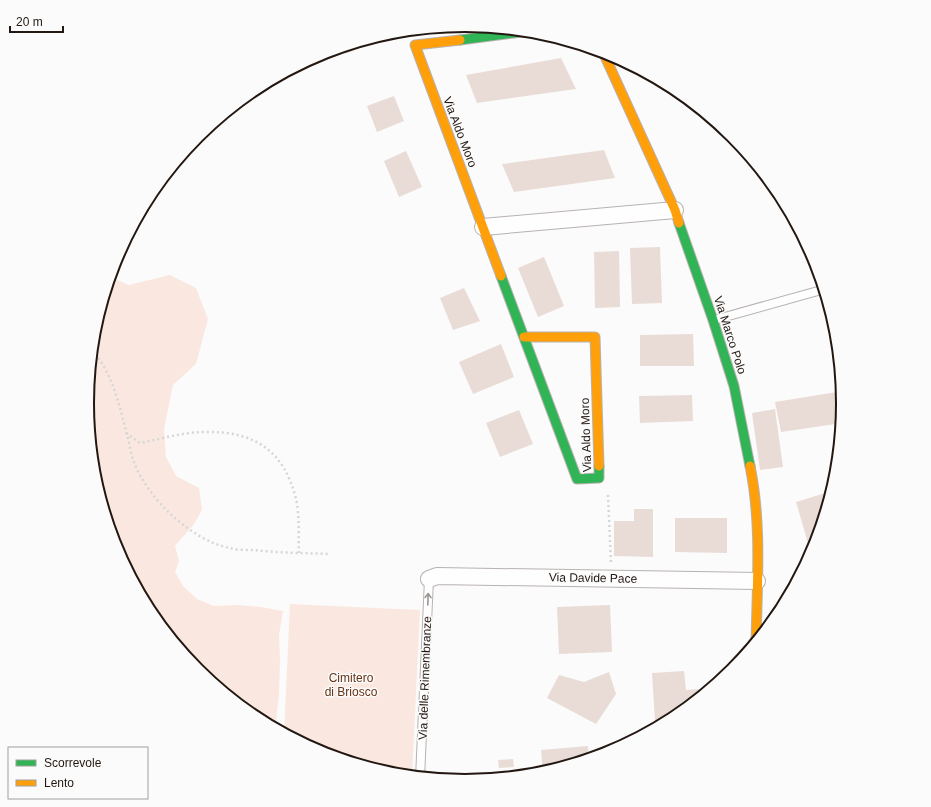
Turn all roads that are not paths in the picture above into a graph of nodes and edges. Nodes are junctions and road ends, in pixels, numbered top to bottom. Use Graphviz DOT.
graph roads {
  1 [pos="504,34"];
  2 [pos="606,59"];
  3 [pos="675,210"];
  4 [pos="483,227"];
  5 [pos="819,291"];
  6 [pos="713,320"];
  7 [pos="524,337"];
  8 [pos="429,579"];
  9 [pos="757,581"];
  10 [pos="756,635"];
  11 [pos="420,772"];
  1 -- 4 [label="street, Via Aldo Moro"];
  2 -- 3 [label="street, Via Marco Polo"];
  3 -- 4 [label="street"];
  3 -- 6 [label="street, Via Marco Polo"];
  4 -- 7 [label="street, Via Aldo Moro"];
  5 -- 6 [label="lane"];
  6 -- 9 [label="street, Via Marco Polo"];
  7 -- 7 [label="street, Via Aldo Moro"];
  8 -- 9 [label="street, Via Davide Pace"];
  11 -- 8 [label="lane, Via delle Rimembranze, one-way"];
  9 -- 10 [label="street, Via Marco Polo"];
}
